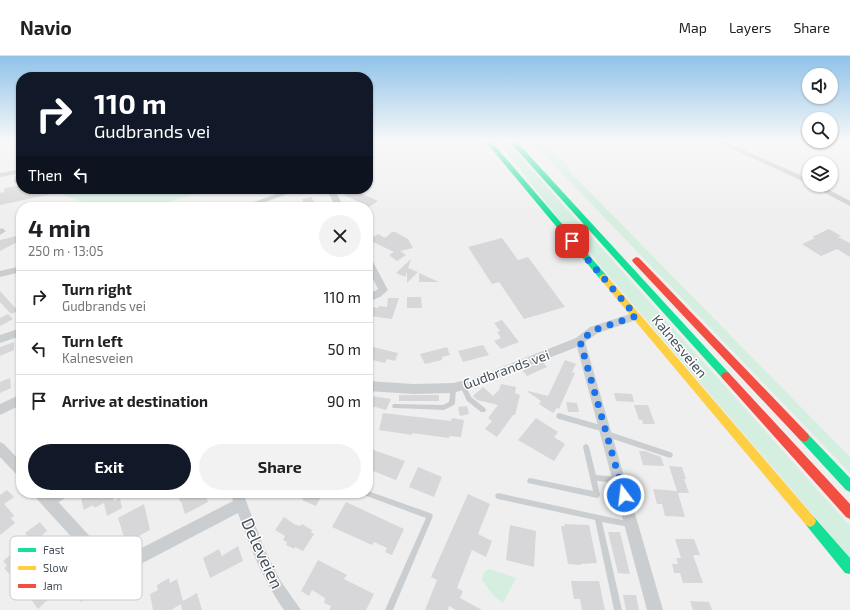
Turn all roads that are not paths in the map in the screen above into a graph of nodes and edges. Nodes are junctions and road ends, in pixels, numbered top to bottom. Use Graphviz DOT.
graph roads {
  1 [pos="510,167"];
  2 [pos="535,167"];
  3 [pos="548,167"];
  4 [pos="775,167"];
  5 [pos="16,172"];
  6 [pos="0,175"];
  7 [pos="802,179"];
  8 [pos="569,189"];
  9 [pos="827,192"];
  10 [pos="285,194"];
  11 [pos="265,202"];
  12 [pos="850,204"];
  13 [pos="627,251"];
  14 [pos="16,270"];
  15 [pos="373,270"];
  16 [pos="0,274"];
  17 [pos="373,297"];
  18 [pos="636,316"];
  19 [pos="16,334"];
  20 [pos="0,339"];
  21 [pos="580,341"];
  22 [pos="373,386"];
  23 [pos="458,387"];
  24 [pos="16,402"];
  25 [pos="396,406"];
  26 [pos="0,410"];
  27 [pos="483,410"];
  28 [pos="559,416"];
  29 [pos="607,432"];
  30 [pos="586,447"];
  31 [pos="0,448"];
  32 [pos="670,455"];
  33 [pos="16,466"];
  34 [pos="593,478"];
  35 [pos="620,480"];
  36 [pos="530,481"];
  37 [pos="850,486"];
  38 [pos="373,496"];
  39 [pos="498,496"];
  40 [pos="46,498"];
  41 [pos="60,498"];
  42 [pos="239,498"];
  43 [pos="51,504"];
  44 [pos="850,513"];
  45 [pos="598,518"];
  46 [pos="632,525"];
  47 [pos="80,536"];
  48 [pos="142,555"];
  49 [pos="850,568"];
  50 [pos="293,610"];
  51 [pos="389,610"];
  52 [pos="618,610"];
  53 [pos="655,610"];
  1 -- 18 [label="main road, Kalnesveien"];
  2 -- 44 [label="main road"];
  3 -- 8 [label="main road"];
  4 -- 7 [label="street"];
  5 -- 6 [label="street"];
  9 -- 12 [label="street"];
  10 -- 11 [label="street"];
  13 -- 37 [label="main road"];
  14 -- 16 [label="street"];
  15 -- 17 [label="street"];
  18 -- 21 [label="street, Gudbrands vei"];
  18 -- 49 [label="main road, Kalnesveien"];
  19 -- 20 [label="street"];
  21 -- 23 [label="street, Gudbrands vei"];
  21 -- 29 [label="street"];
  22 -- 23 [label="street, Gudbrands vei"];
  23 -- 25 [label="lane"];
  23 -- 27 [label="lane"];
  24 -- 26 [label="street"];
  28 -- 29 [label="lane"];
  29 -- 32 [label="lane"];
  29 -- 35 [label="street"];
  30 -- 34 [label="lane"];
  31 -- 33 [label="street"];
  34 -- 35 [label="lane"];
  34 -- 36 [label="lane"];
  35 -- 46 [label="street"];
  38 -- 51 [label="lane"];
  39 -- 45 [label="lane"];
  40 -- 43 [label="street"];
  41 -- 43 [label="lane"];
  42 -- 48 [label="street"];
  42 -- 50 [label="street, Deleveien"];
  43 -- 47 [label="street"];
  45 -- 46 [label="lane"];
  45 -- 52 [label="lane"];
  46 -- 53 [label="street"];
}
